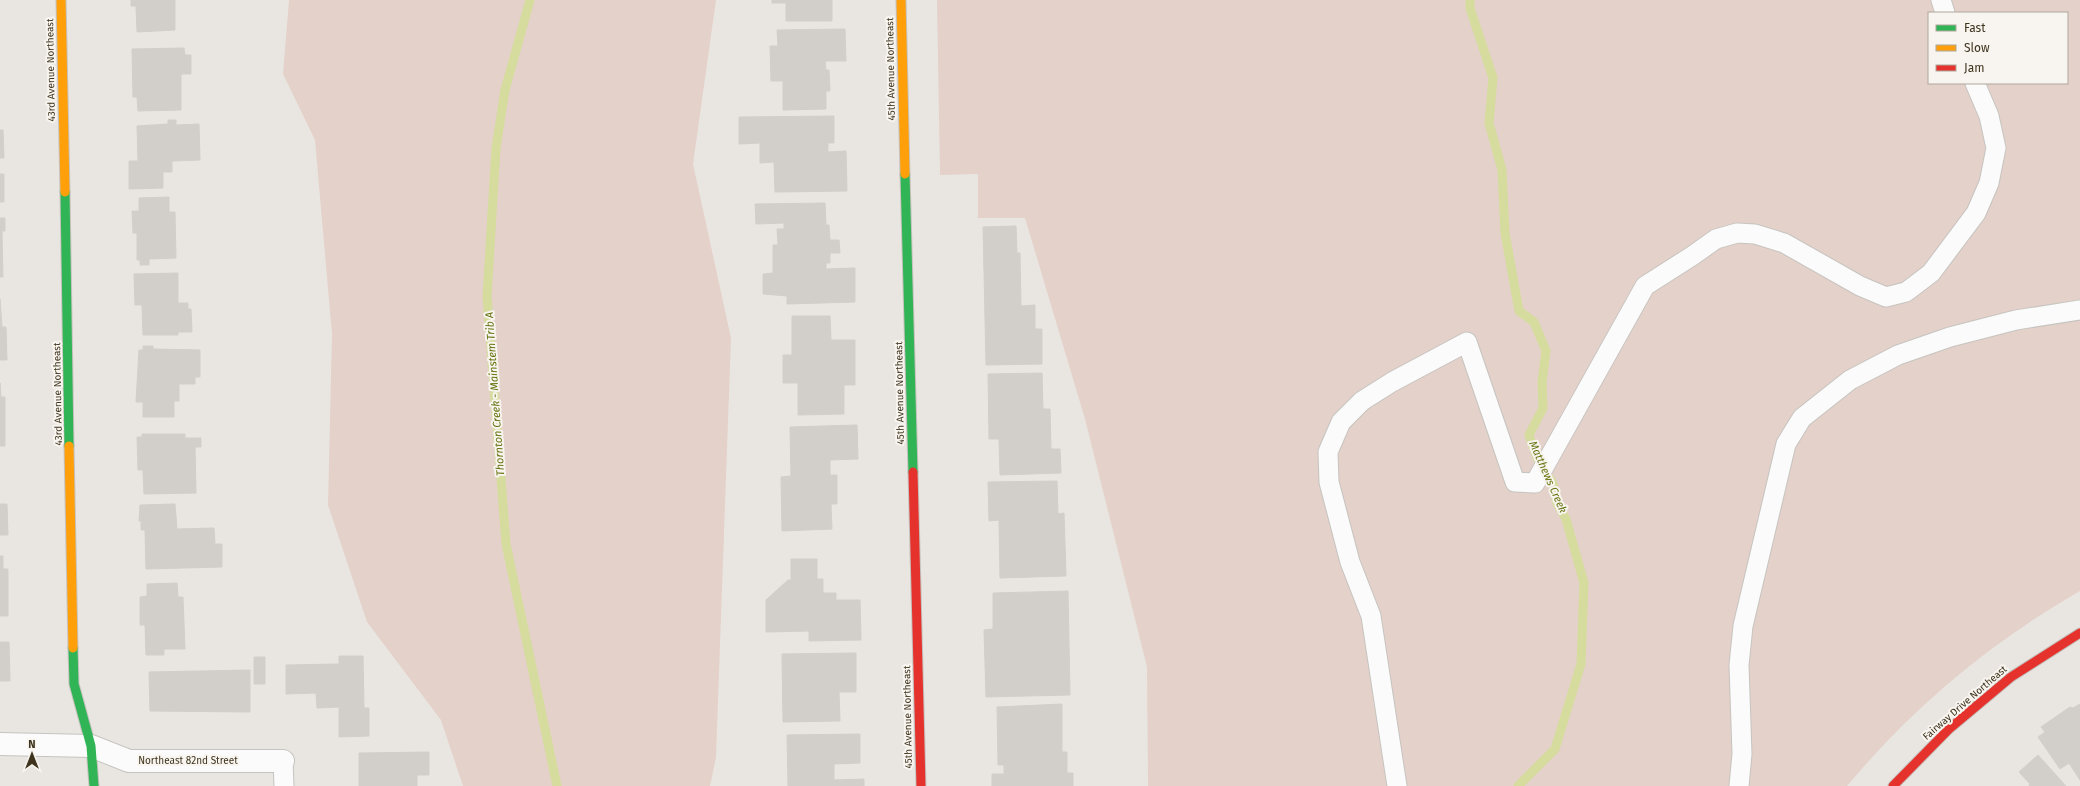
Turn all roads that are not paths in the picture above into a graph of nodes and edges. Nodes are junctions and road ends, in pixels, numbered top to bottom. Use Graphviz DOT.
graph roads {
  1 [pos="61,0"];
  2 [pos="901,0"];
  3 [pos="1941,0"];
  4 [pos="1945,12"];
  5 [pos="1975,84"];
  6 [pos="2080,310"];
  7 [pos="2080,633"];
  8 [pos="0,744"];
  9 [pos="91,746"];
  10 [pos="282,761"];
  11 [pos="94,786"];
  12 [pos="284,786"];
  13 [pos="921,786"];
  14 [pos="1398,786"];
  15 [pos="1739,786"];
  16 [pos="1893,786"];
  1 -- 9 [label="street, 43rd Avenue Northeast"];
  2 -- 13 [label="street, 45th Avenue Northeast"];
  3 -- 4 [label="lane"];
  5 -- 14 [label="lane"];
  6 -- 15 [label="lane"];
  7 -- 16 [label="street, Fairway Drive Northeast"];
  8 -- 9 [label="street, Northeast 82nd Street"];
  9 -- 10 [label="street, Northeast 82nd Street"];
  9 -- 11 [label="street, 43rd Avenue Northeast"];
  10 -- 12 [label="lane"];
}
